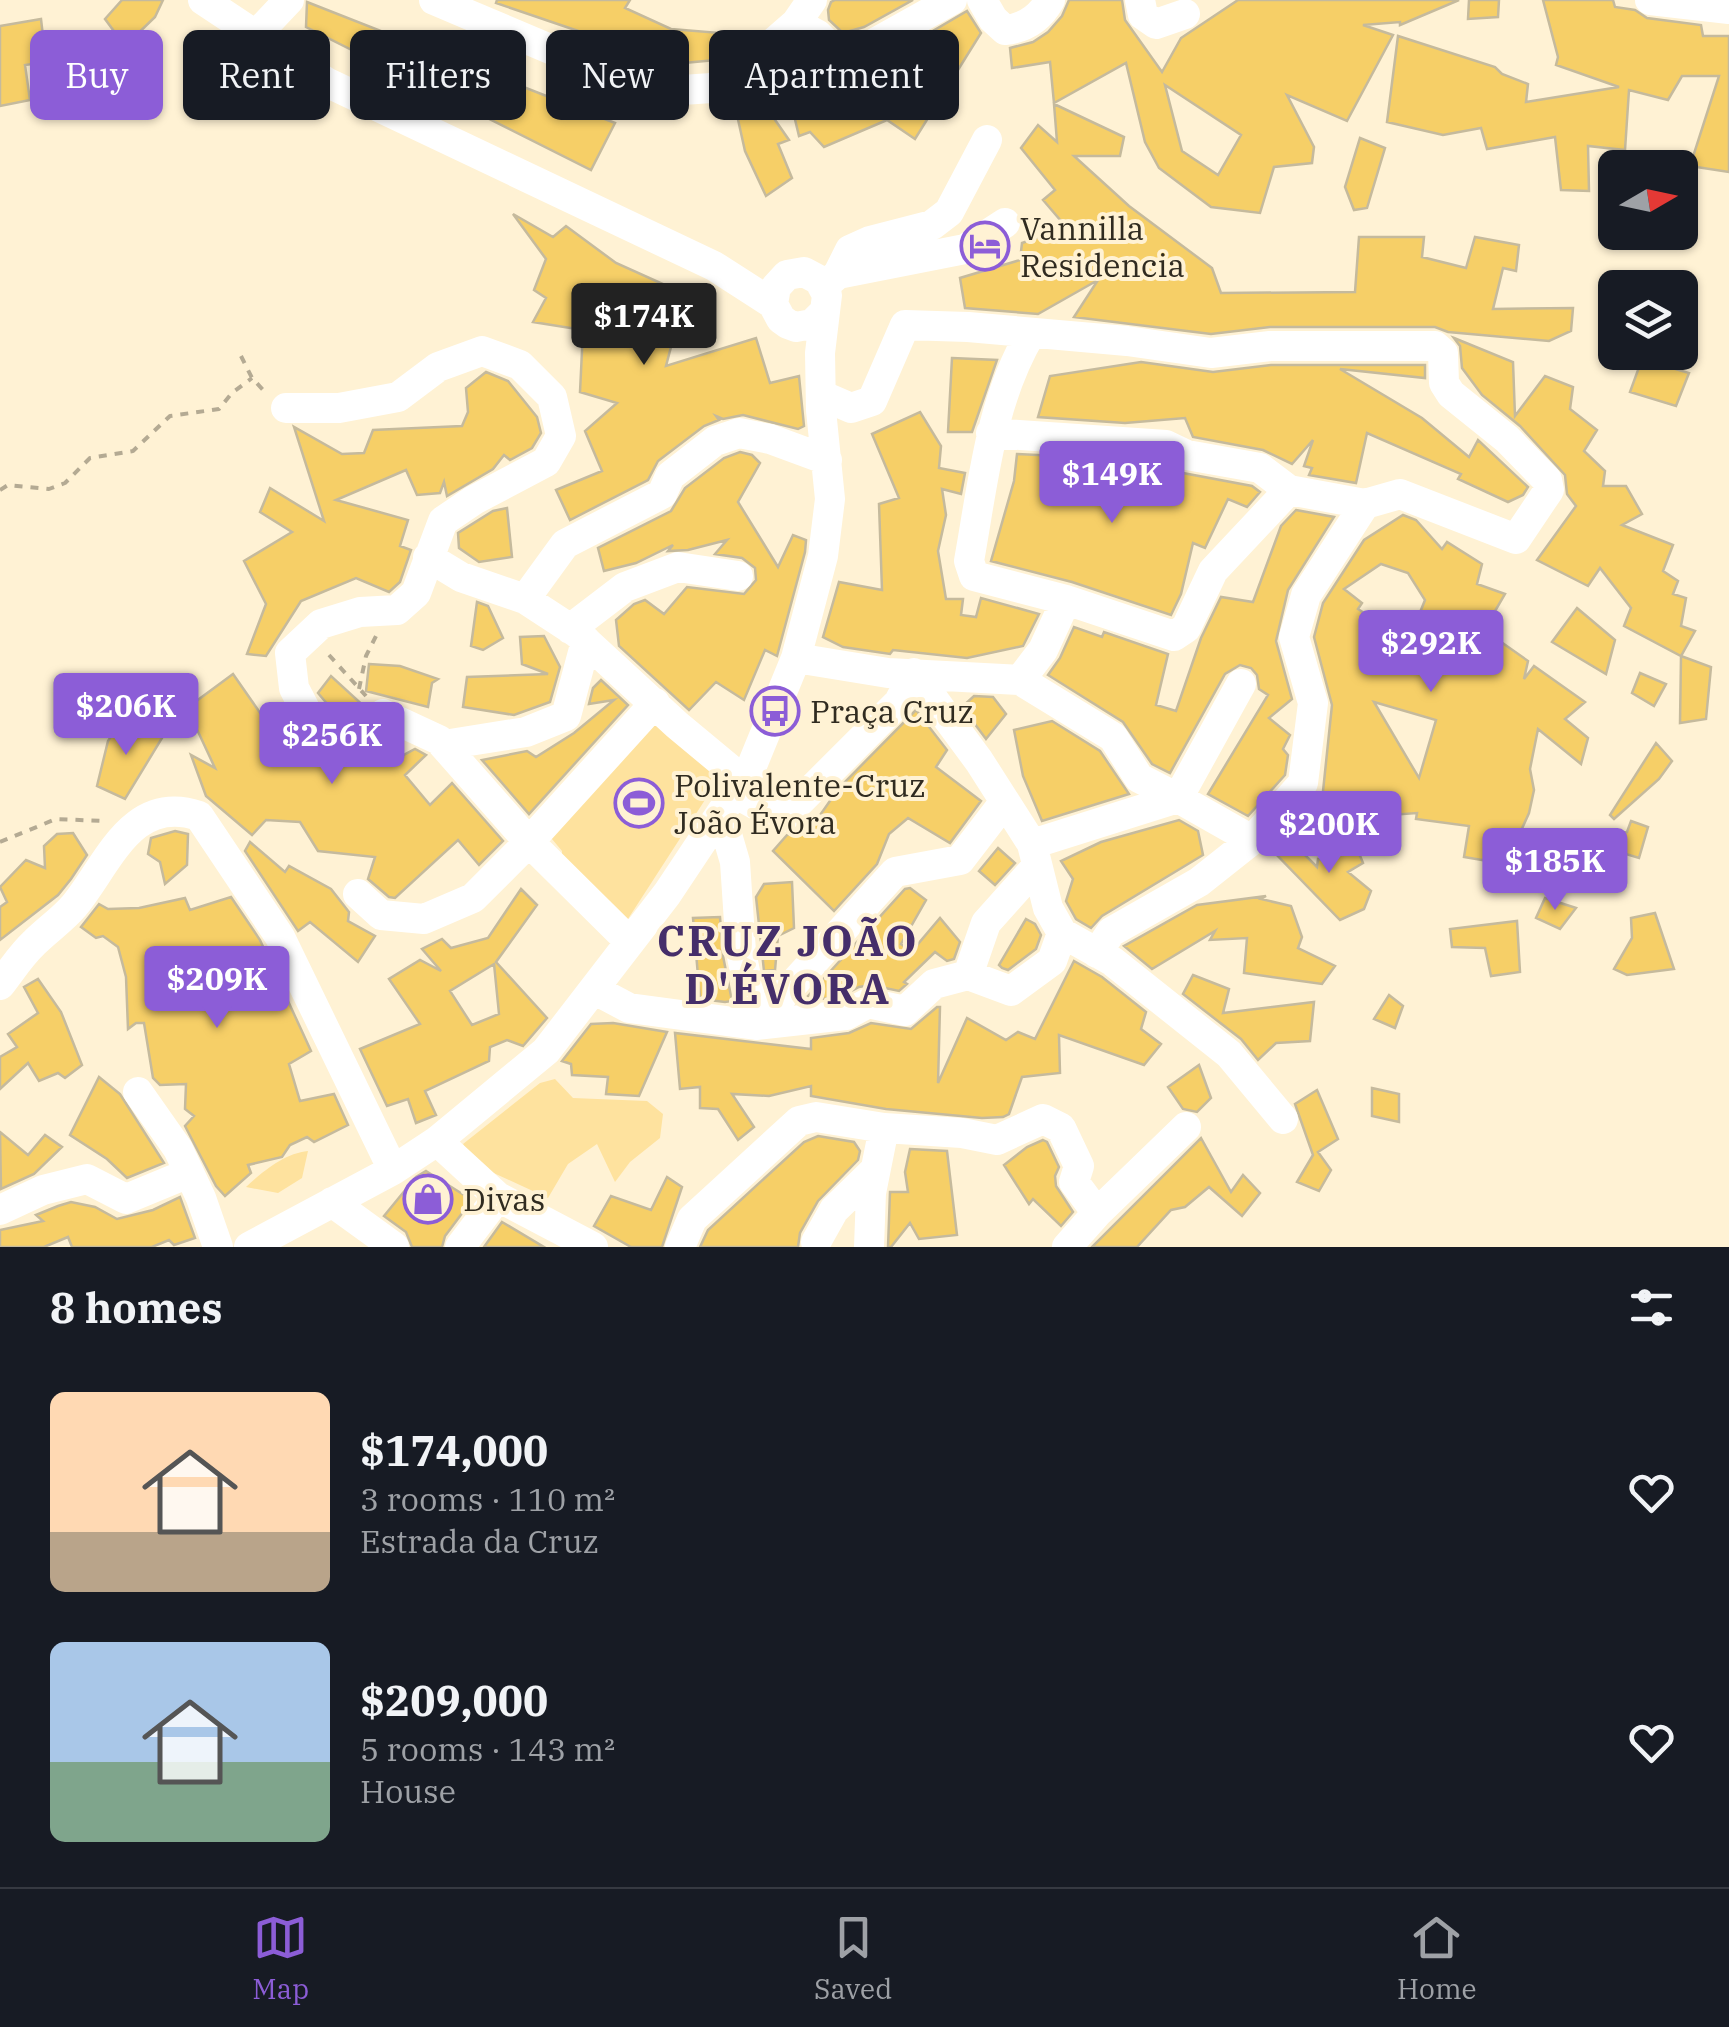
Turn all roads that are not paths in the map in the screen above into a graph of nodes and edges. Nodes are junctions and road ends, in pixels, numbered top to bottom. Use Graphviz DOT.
graph roads {
  1 [pos="202,0"];
  2 [pos="289,0"];
  3 [pos="434,0"];
  4 [pos="952,0"];
  5 [pos="982,0"];
  6 [pos="1050,0"];
  7 [pos="1140,0"];
  8 [pos="1650,0"];
  9 [pos="1729,9"];
  10 [pos="804,11"];
  11 [pos="1185,14"];
  12 [pos="244,30"];
  13 [pos="261,30"];
  14 [pos="330,84"];
  15 [pos="987,140"];
  16 [pos="1006,223"];
  17 [pos="714,266"];
  18 [pos="788,275"];
  19 [pos="829,290"];
  20 [pos="773,304"];
  21 [pos="796,326"];
  22 [pos="1031,334"];
  23 [pos="821,402"];
  24 [pos="286,408"];
  25 [pos="991,434"];
  26 [pos="828,460"];
  27 [pos="1289,490"];
  28 [pos="1366,504"];
  29 [pos="428,557"];
  30 [pos="738,576"];
  31 [pos="525,598"];
  32 [pos="1066,600"];
  33 [pos="578,635"];
  34 [pos="796,658"];
  35 [pos="914,673"];
  36 [pos="1020,680"];
  37 [pos="1241,684"];
  38 [pos="655,704"];
  39 [pos="383,714"];
  40 [pos="322,740"];
  41 [pos="444,745"];
  42 [pos="732,795"];
  43 [pos="1178,798"];
  44 [pos="1004,804"];
  45 [pos="1252,840"];
  46 [pos="529,842"];
  47 [pos="1035,856"];
  48 [pos="358,894"];
  49 [pos="1062,933"];
  50 [pos="629,941"];
  51 [pos="1097,953"];
  52 [pos="968,975"];
  53 [pos="0,985"];
  54 [pos="595,990"];
  55 [pos="756,1025"];
  56 [pos="138,1092"];
  57 [pos="1282,1119"];
  58 [pos="1186,1127"];
  59 [pos="884,1128"];
  60 [pos="436,1142"];
  61 [pos="393,1170"];
  62 [pos="876,1170"];
  63 [pos="189,1172"];
  64 [pos="498,1197"];
  65 [pos="332,1202"];
  66 [pos="0,1210"];
  67 [pos="1096,1213"];
  68 [pos="816,1242"];
  69 [pos="218,1247"];
  70 [pos="249,1247"];
  71 [pos="394,1247"];
  72 [pos="460,1247"];
  73 [pos="593,1247"];
  74 [pos="680,1247"];
  75 [pos="869,1247"];
  76 [pos="1067,1247"];
  1 -- 12 [label="street"];
  2 -- 13 [label="street"];
  3 -- 10 [label="street"];
  4 -- 10 [label="street"];
  5 -- 6 [label="street"];
  7 -- 11 [label="street"];
  8 -- 9 [label="street"];
  14 -- 17 [label="street"];
  15 -- 19 [label="street"];
  16 -- 19 [label="street"];
  17 -- 18 [label="street"];
  17 -- 20 [label="street"];
  18 -- 19 [label="street"];
  18 -- 20 [label="street"];
  19 -- 21 [label="street"];
  19 -- 23 [label="street"];
  20 -- 21 [label="street"];
  21 -- 23 [label="street"];
  22 -- 23 [label="street"];
  22 -- 25 [label="street"];
  22 -- 28 [label="street"];
  23 -- 26 [label="street"];
  24 -- 29 [label="street"];
  25 -- 27 [label="street"];
  25 -- 32 [label="street"];
  26 -- 31 [label="street"];
  26 -- 34 [label="street"];
  27 -- 28 [label="street"];
  27 -- 32 [label="street"];
  28 -- 45 [label="street"];
  29 -- 31 [label="street"];
  29 -- 40 [label="street"];
  30 -- 33 [label="street"];
  31 -- 33 [label="street"];
  32 -- 36 [label="street"];
  33 -- 38 [label="street"];
  33 -- 41 [label="street"];
  34 -- 35 [label="street"];
  34 -- 42 [label="street"];
  35 -- 36 [label="street"];
  35 -- 42 [label="street"];
  35 -- 44 [label="street"];
  36 -- 43 [label="street"];
  37 -- 43 [label="street"];
  38 -- 42 [label="street"];
  38 -- 46 [label="street"];
  39 -- 41 [label="street"];
  41 -- 46 [label="street"];
  42 -- 50 [label="street"];
  42 -- 55 [label="street"];
  43 -- 45 [label="street"];
  43 -- 47 [label="street"];
  44 -- 47 [label="street"];
  44 -- 55 [label="street"];
  45 -- 51 [label="street"];
  46 -- 48 [label="street"];
  46 -- 50 [label="street"];
  47 -- 49 [label="street"];
  47 -- 52 [label="street"];
  49 -- 51 [label="street"];
  49 -- 52 [label="street"];
  50 -- 54 [label="street"];
  51 -- 57 [label="street"];
  52 -- 55 [label="street"];
  53 -- 61 [label="street"];
  54 -- 55 [label="street"];
  54 -- 60 [label="street"];
  56 -- 63 [label="street"];
  58 -- 67 [label="street"];
  59 -- 62 [label="street"];
  59 -- 67 [label="street"];
  59 -- 74 [label="street"];
  60 -- 61 [label="street"];
  60 -- 64 [label="street"];
  61 -- 65 [label="street"];
  62 -- 68 [label="street"];
  62 -- 75 [label="street"];
  63 -- 66 [label="street"];
  63 -- 69 [label="street"];
  64 -- 72 [label="street"];
  64 -- 73 [label="street"];
  65 -- 70 [label="street"];
  65 -- 71 [label="street"];
  67 -- 76 [label="street"];
}
